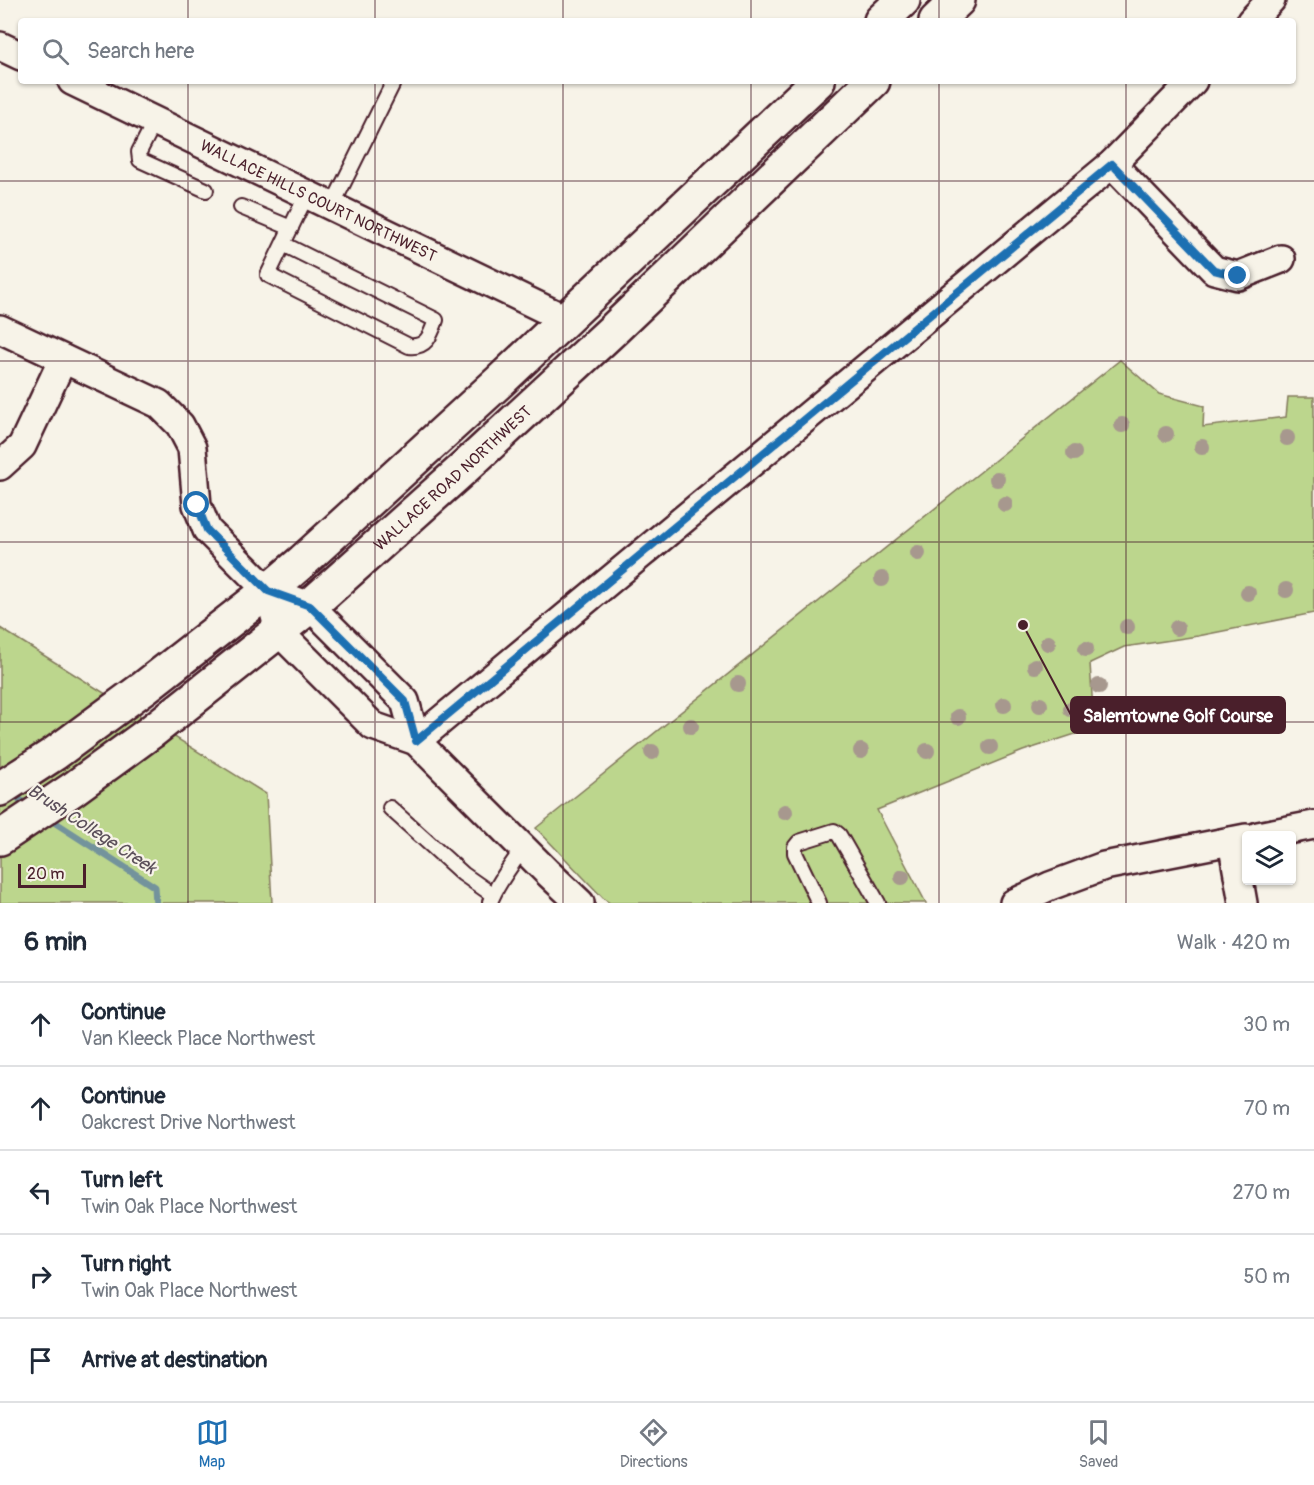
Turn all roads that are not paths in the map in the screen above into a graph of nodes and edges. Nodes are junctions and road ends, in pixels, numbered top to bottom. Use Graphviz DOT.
graph roads {
  1 [pos="903,0"];
  2 [pos="958,0"];
  3 [pos="1272,0"];
  4 [pos="884,18"];
  5 [pos="939,18"];
  6 [pos="1254,18"];
  7 [pos="0,46"];
  8 [pos="18,55"];
  9 [pos="78,84"];
  10 [pos="393,84"];
  11 [pos="815,84"];
  12 [pos="870,84"];
  13 [pos="1190,84"];
  14 [pos="155,121"];
  15 [pos="1112,164"];
  16 [pos="206,190"];
  17 [pos="307,194"];
  18 [pos="332,206"];
  19 [pos="241,207"];
  20 [pos="291,228"];
  21 [pos="283,244"];
  22 [pos="1281,259"];
  23 [pos="565,319"];
  24 [pos="0,329"];
  25 [pos="63,358"];
  26 [pos="0,466"];
  27 [pos="268,591"];
  28 [pos="310,606"];
  29 [pos="279,632"];
  30 [pos="416,741"];
  31 [pos="0,789"];
  32 [pos="390,808"];
  33 [pos="1314,825"];
  34 [pos="1283,831"];
  35 [pos="0,838"];
  36 [pos="1239,839"];
  37 [pos="523,848"];
  38 [pos="491,899"];
  39 [pos="580,903"];
  40 [pos="819,903"];
  41 [pos="878,903"];
  42 [pos="1014,903"];
  43 [pos="1243,903"];
  1 -- 4 [label="main road"];
  2 -- 5 [label="main road"];
  3 -- 6 [label="street"];
  7 -- 8 [label="street"];
  9 -- 14 [label="street, WALLACE HILLS COURT NORTHWEST"];
  10 -- 18 [label="lane"];
  11 -- 23 [label="main road"];
  12 -- 28 [label="main road, WALLACE ROAD NORTHWEST"];
  13 -- 15 [label="street"];
  14 -- 16 [label="lane"];
  14 -- 17 [label="street, WALLACE HILLS COURT NORTHWEST"];
  15 -- 22 [label="street"];
  15 -- 30 [label="street"];
  17 -- 18 [label="street, WALLACE HILLS COURT NORTHWEST"];
  17 -- 20 [label="lane"];
  18 -- 23 [label="street, WALLACE HILLS COURT NORTHWEST"];
  19 -- 20 [label="lane"];
  20 -- 21 [label="lane"];
  21 -- 21 [label="lane"];
  23 -- 27 [label="main road"];
  24 -- 25 [label="street"];
  25 -- 26 [label="street"];
  25 -- 27 [label="street"];
  27 -- 28 [label="street"];
  27 -- 29 [label="street"];
  27 -- 31 [label="main road"];
  28 -- 29 [label="main road, WALLACE ROAD NORTHWEST"];
  28 -- 30 [label="street"];
  29 -- 30 [label="street"];
  29 -- 35 [label="main road, WALLACE ROAD NORTHWEST"];
  30 -- 37 [label="street"];
  32 -- 38 [label="lane"];
  33 -- 34 [label="street"];
  36 -- 42 [label="street"];
  36 -- 43 [label="street"];
  37 -- 38 [label="lane"];
  37 -- 39 [label="street"];
  40 -- 41 [label="lane"];
}
